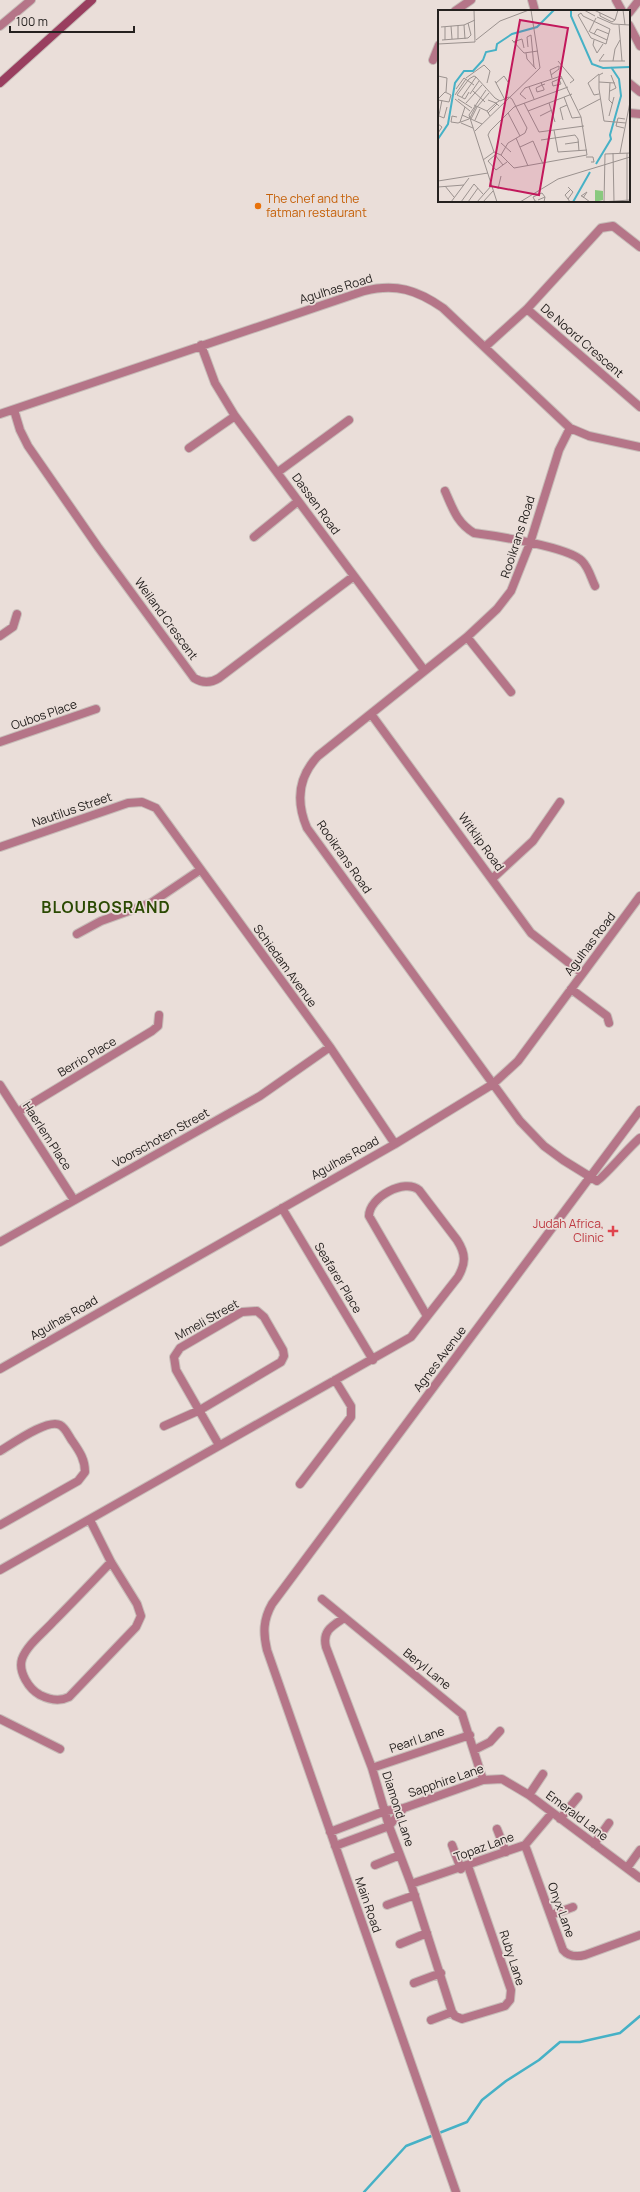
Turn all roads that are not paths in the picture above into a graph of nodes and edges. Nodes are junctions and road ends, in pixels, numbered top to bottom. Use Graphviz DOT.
graph roads {
  1 [pos="31,0"];
  2 [pos="92,0"];
  3 [pos="471,0"];
  4 [pos="532,0"];
  5 [pos="616,0"];
  6 [pos="639,0"];
  7 [pos="456,10"];
  8 [pos="535,10"];
  9 [pos="621,10"];
  10 [pos="630,12"];
  11 [pos="0,26"];
  12 [pos="630,27"];
  13 [pos="640,46"];
  14 [pos="438,47"];
  15 [pos="432,60"];
  16 [pos="0,83"];
  17 [pos="630,84"];
  18 [pos="640,92"];
  19 [pos="630,113"];
  20 [pos="640,114"];
  21 [pos="640,247"];
  22 [pos="527,309"];
  23 [pos="201,345"];
  24 [pos="485,347"];
  25 [pos="640,407"];
  26 [pos="14,410"];
  27 [pos="0,414"];
  28 [pos="234,416"];
  29 [pos="348,420"];
  30 [pos="570,428"];
  31 [pos="640,447"];
  32 [pos="189,448"];
  33 [pos="278,472"];
  34 [pos="446,491"];
  35 [pos="297,502"];
  36 [pos="254,537"];
  37 [pos="530,543"];
  38 [pos="354,576"];
  39 [pos="595,586"];
  40 [pos="17,614"];
  41 [pos="0,636"];
  42 [pos="467,637"];
  43 [pos="424,670"];
  44 [pos="511,692"];
  45 [pos="96,709"];
  46 [pos="371,714"];
  47 [pos="0,742"];
  48 [pos="560,802"];
  49 [pos="152,805"];
  50 [pos="0,847"];
  51 [pos="200,870"];
  52 [pos="492,878"];
  53 [pos="640,896"];
  54 [pos="77,934"];
  55 [pos="582,973"];
  56 [pos="571,989"];
  57 [pos="159,1015"];
  58 [pos="609,1023"];
  59 [pos="330,1047"];
  60 [pos="493,1084"];
  61 [pos="0,1085"];
  62 [pos="640,1110"];
  63 [pos="18,1112"];
  64 [pos="640,1138"];
  65 [pos="395,1144"];
  66 [pos="590,1177"];
  67 [pos="74,1200"];
  68 [pos="282,1208"];
  69 [pos="0,1242"];
  70 [pos="427,1316"];
  71 [pos="373,1360"];
  72 [pos="0,1368"];
  73 [pos="335,1380"];
  74 [pos="200,1410"];
  75 [pos="164,1426"];
  76 [pos="219,1445"];
  77 [pos="0,1451"];
  78 [pos="300,1484"];
  79 [pos="90,1520"];
  80 [pos="0,1525"];
  81 [pos="111,1562"];
  82 [pos="0,1570"];
  83 [pos="322,1599"];
  84 [pos="344,1618"];
  85 [pos="264,1624"];
  86 [pos="0,1719"];
  87 [pos="500,1731"];
  88 [pos="470,1735"];
  89 [pos="60,1749"];
  90 [pos="474,1750"];
  91 [pos="372,1768"];
  92 [pos="543,1774"];
  93 [pos="497,1778"];
  94 [pos="483,1780"];
  95 [pos="529,1795"];
  96 [pos="578,1797"];
  97 [pos="404,1808"];
  98 [pos="385,1811"];
  99 [pos="552,1813"];
  100 [pos="560,1819"];
  101 [pos="609,1823"];
  102 [pos="389,1826"];
  103 [pos="497,1829"];
  104 [pos="330,1832"];
  105 [pos="594,1844"];
  106 [pos="452,1845"];
  107 [pos="525,1845"];
  108 [pos="335,1846"];
  109 [pos="640,1850"];
  110 [pos="506,1852"];
  111 [pos="400,1856"];
  112 [pos="375,1865"];
  113 [pos="464,1867"];
  114 [pos="627,1868"];
  115 [pos="640,1878"];
  116 [pos="411,1884"];
  117 [pos="415,1895"];
  118 [pos="387,1905"];
  119 [pos="574,1907"];
  120 [pos="551,1915"];
  121 [pos="427,1933"];
  122 [pos="640,1935"];
  123 [pos="400,1944"];
  124 [pos="441,1973"];
  125 [pos="414,1984"];
  126 [pos="454,2014"];
  127 [pos="431,2020"];
  128 [pos="456,2192"];
  1 -- 11 [label="street"];
  2 -- 16 [label="main road"];
  3 -- 7 [label="street"];
  4 -- 8 [label="street"];
  5 -- 9 [label="street"];
  6 -- 10 [label="street"];
  12 -- 13 [label="street"];
  14 -- 15 [label="street"];
  17 -- 18 [label="street"];
  19 -- 20 [label="street"];
  21 -- 22 [label="street, De Noord Crescent"];
  22 -- 24 [label="street, De Noord Crescent"];
  22 -- 25 [label="street, De Noord Crescent"];
  23 -- 24 [label="street, Agulhas Road"];
  23 -- 26 [label="street, Agulhas Road"];
  23 -- 28 [label="street, Dassen Road"];
  24 -- 30 [label="street, Agulhas Road"];
  26 -- 27 [label="street, Agulhas Road"];
  26 -- 38 [label="street, Weiland Crescent"];
  28 -- 32 [label="street"];
  28 -- 33 [label="street, Dassen Road"];
  29 -- 33 [label="street"];
  30 -- 31 [label="street, Agulhas Road"];
  30 -- 37 [label="street, Rooikrans Road"];
  33 -- 35 [label="street, Dassen Road"];
  34 -- 37 [label="street"];
  35 -- 36 [label="street"];
  35 -- 38 [label="street, Dassen Road"];
  37 -- 39 [label="street"];
  37 -- 42 [label="street, Rooikrans Road"];
  38 -- 43 [label="street, Dassen Road"];
  40 -- 41 [label="street"];
  42 -- 43 [label="street, Rooikrans Road"];
  42 -- 44 [label="street"];
  43 -- 46 [label="street, Rooikrans Road"];
  45 -- 47 [label="street, Oubos Place"];
  46 -- 52 [label="street, Witklip Road"];
  46 -- 60 [label="street, Rooikrans Road"];
  48 -- 52 [label="street"];
  49 -- 50 [label="street, Nautilus Street"];
  49 -- 51 [label="street, Schiedam Avenue"];
  51 -- 54 [label="street"];
  51 -- 59 [label="street, Schiedam Avenue"];
  52 -- 55 [label="street, Witklip Road"];
  53 -- 55 [label="street, Agulhas Road"];
  55 -- 56 [label="street, Agulhas Road"];
  56 -- 58 [label="street"];
  56 -- 60 [label="street, Agulhas Road"];
  57 -- 63 [label="street, Berrio Place"];
  59 -- 65 [label="street, Schiedam Avenue"];
  59 -- 67 [label="street, Voorschoten Street"];
  60 -- 65 [label="street, Agulhas Road"];
  60 -- 66 [label="street, Rooikrans Road"];
  61 -- 63 [label="street, Haerlem Place"];
  62 -- 66 [label="street, Agnes Avenue"];
  63 -- 67 [label="street, Haerlem Place"];
  64 -- 66 [label="street"];
  65 -- 68 [label="street, Agulhas Road"];
  66 -- 85 [label="street, Agnes Avenue"];
  67 -- 69 [label="street, Voorschoten Street"];
  68 -- 71 [label="street, Seafarer Place"];
  68 -- 72 [label="street, Agulhas Road"];
  70 -- 70 [label="street"];
  70 -- 71 [label="street"];
  71 -- 73 [label="street"];
  73 -- 76 [label="street"];
  73 -- 78 [label="street"];
  74 -- 74 [label="street, Mmeli Street"];
  74 -- 75 [label="street, Mmeli Street"];
  74 -- 76 [label="street, Mmeli Street"];
  76 -- 79 [label="street"];
  77 -- 80 [label="street"];
  79 -- 81 [label="street"];
  79 -- 82 [label="street"];
  81 -- 81 [label="street"];
  83 -- 84 [label="street, Beryl Lane"];
  84 -- 88 [label="street, Beryl Lane"];
  84 -- 91 [label="street, Diamond Lane"];
  85 -- 104 [label="street, Main Road"];
  86 -- 89 [label="street"];
  87 -- 90 [label="street"];
  88 -- 90 [label="street, Beryl Lane"];
  88 -- 91 [label="street, Pearl Lane"];
  90 -- 94 [label="street, Beryl Lane"];
  91 -- 98 [label="street, Diamond Lane"];
  92 -- 95 [label="street"];
  93 -- 94 [label="street, Sapphire Lane"];
  93 -- 95 [label="street, Emerald Lane"];
  94 -- 97 [label="street, Sapphire Lane"];
  95 -- 99 [label="street, Emerald Lane"];
  96 -- 100 [label="street"];
  97 -- 98 [label="street, Sapphire Lane"];
  97 -- 102 [label="street, Sapphire Lane"];
  98 -- 102 [label="street, Diamond Lane"];
  98 -- 104 [label="street, Sapphire Lane"];
  99 -- 100 [label="street, Emerald Lane"];
  99 -- 107 [label="street, Topaz Lane"];
  100 -- 105 [label="street, Emerald Lane"];
  101 -- 105 [label="street"];
  102 -- 108 [label="street, Sapphire Lane"];
  102 -- 111 [label="street, Diamond Lane"];
  103 -- 110 [label="street"];
  104 -- 108 [label="street, Main Road"];
  105 -- 114 [label="street, Emerald Lane"];
  106 -- 113 [label="street, Ruby Lane"];
  107 -- 110 [label="street, Topaz Lane"];
  107 -- 120 [label="street, Onyx Lane"];
  108 -- 128 [label="street, Main Road"];
  109 -- 114 [label="street"];
  110 -- 113 [label="street, Topaz Lane"];
  111 -- 112 [label="street"];
  111 -- 116 [label="street, Diamond Lane"];
  113 -- 116 [label="street, Topaz Lane"];
  113 -- 126 [label="street, Ruby Lane"];
  114 -- 115 [label="street, Emerald Lane"];
  116 -- 117 [label="street, Diamond Lane"];
  117 -- 118 [label="street"];
  117 -- 121 [label="street, Diamond Lane"];
  119 -- 120 [label="street"];
  120 -- 122 [label="street, Onyx Lane"];
  121 -- 123 [label="street"];
  121 -- 124 [label="street, Diamond Lane"];
  124 -- 125 [label="street"];
  124 -- 126 [label="street, Diamond Lane"];
  126 -- 127 [label="street"];
}
